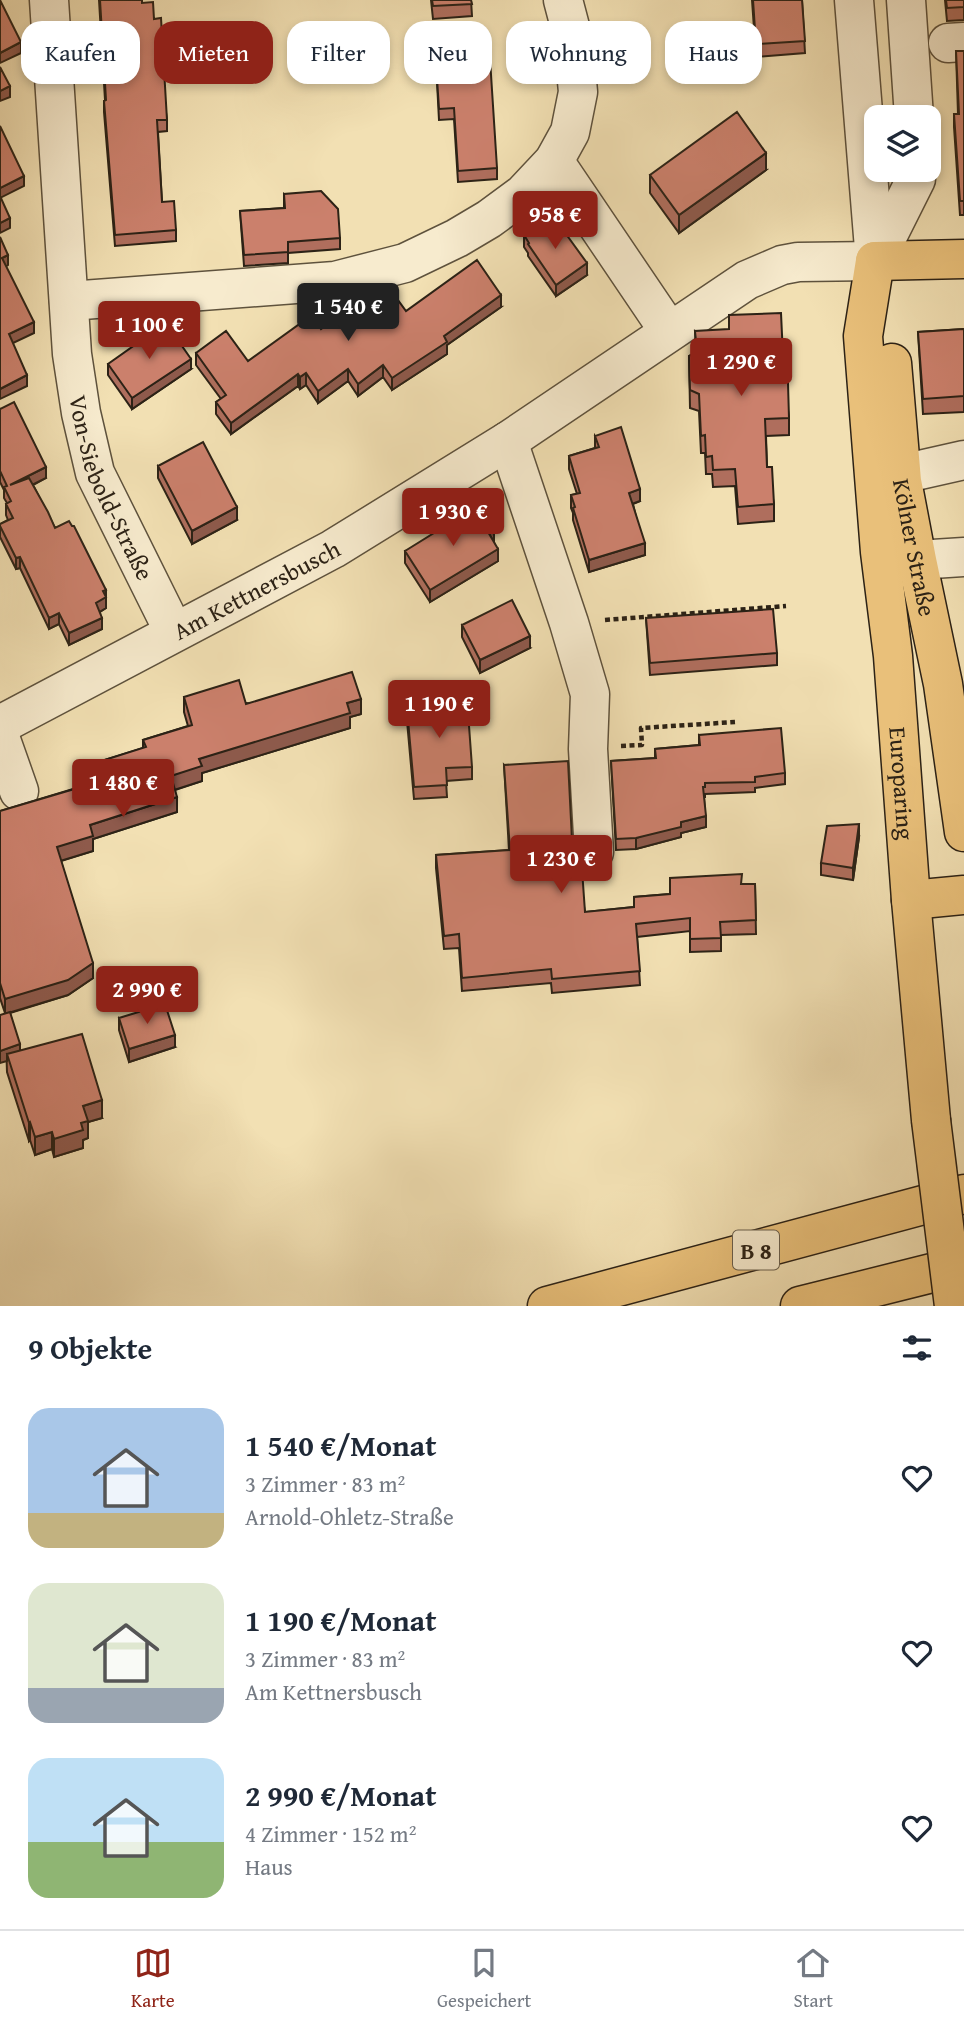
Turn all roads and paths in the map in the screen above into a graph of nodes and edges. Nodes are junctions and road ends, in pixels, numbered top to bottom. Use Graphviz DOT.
graph roads {
  1 [pos="49,0"];
  2 [pos="563,0"];
  3 [pos="854,0"];
  4 [pos="906,0"];
  5 [pos="913,105"];
  6 [pos="554,160"];
  7 [pos="914,182"];
  8 [pos="964,259"];
  9 [pos="875,261"];
  10 [pos="69,301"];
  11 [pos="669,331"];
  12 [pos="508,441"];
  13 [pos="964,460"];
  14 [pos="902,474"];
  15 [pos="964,557"];
  16 [pos="917,560"];
  17 [pos="786,606"];
  18 [pos="569,623"];
  19 [pos="174,632"];
  20 [pos="954,683"];
  21 [pos="735,722"];
  22 [pos="0,725"];
  23 [pos="0,737"];
  24 [pos="588,749"];
  25 [pos="961,780"];
  26 [pos="19,791"];
  27 [pos="964,832"];
  28 [pos="594,852"];
  29 [pos="964,895"];
  30 [pos="911,900"];
  31 [pos="964,1194"];
  32 [pos="964,1265"];
  33 [pos="548,1306"];
  34 [pos="800,1306"];
  35 [pos="954,1306"];
  1 -- 10 [label="street, Von-Siebold-Straße"];
  2 -- 6 [label="street"];
  3 -- 9 [label="street, Kölner Straße"];
  4 -- 5 [label="street"];
  6 -- 10 [label="street"];
  6 -- 11 [label="street"];
  7 -- 9 [label="street"];
  8 -- 9 [label="main road"];
  9 -- 11 [label="street, Am Kettnersbusch"];
  9 -- 14 [label="main road, Kölner Straße"];
  9 -- 30 [label="main road, Europaring"];
  10 -- 19 [label="street, Von-Siebold-Straße"];
  11 -- 12 [label="street, Am Kettnersbusch"];
  12 -- 18 [label="street"];
  12 -- 19 [label="street, Am Kettnersbusch"];
  13 -- 14 [label="street"];
  14 -- 16 [label="main road, Kölner Straße"];
  15 -- 16 [label="street"];
  16 -- 20 [label="main road, Kölner Straße"];
  17 -- 18 [label="path"];
  18 -- 24 [label="street"];
  19 -- 22 [label="street, Am Kettnersbusch"];
  20 -- 25 [label="main road, Kölner Straße"];
  21 -- 24 [label="path"];
  23 -- 26 [label="street"];
  24 -- 28 [label="street"];
  25 -- 27 [label="main road, Kölner Straße"];
  29 -- 30 [label="main road"];
  30 -- 35 [label="main road, Europaring, bridge"];
  31 -- 33 [label="main road, B 8"];
  32 -- 34 [label="main road"];
}
